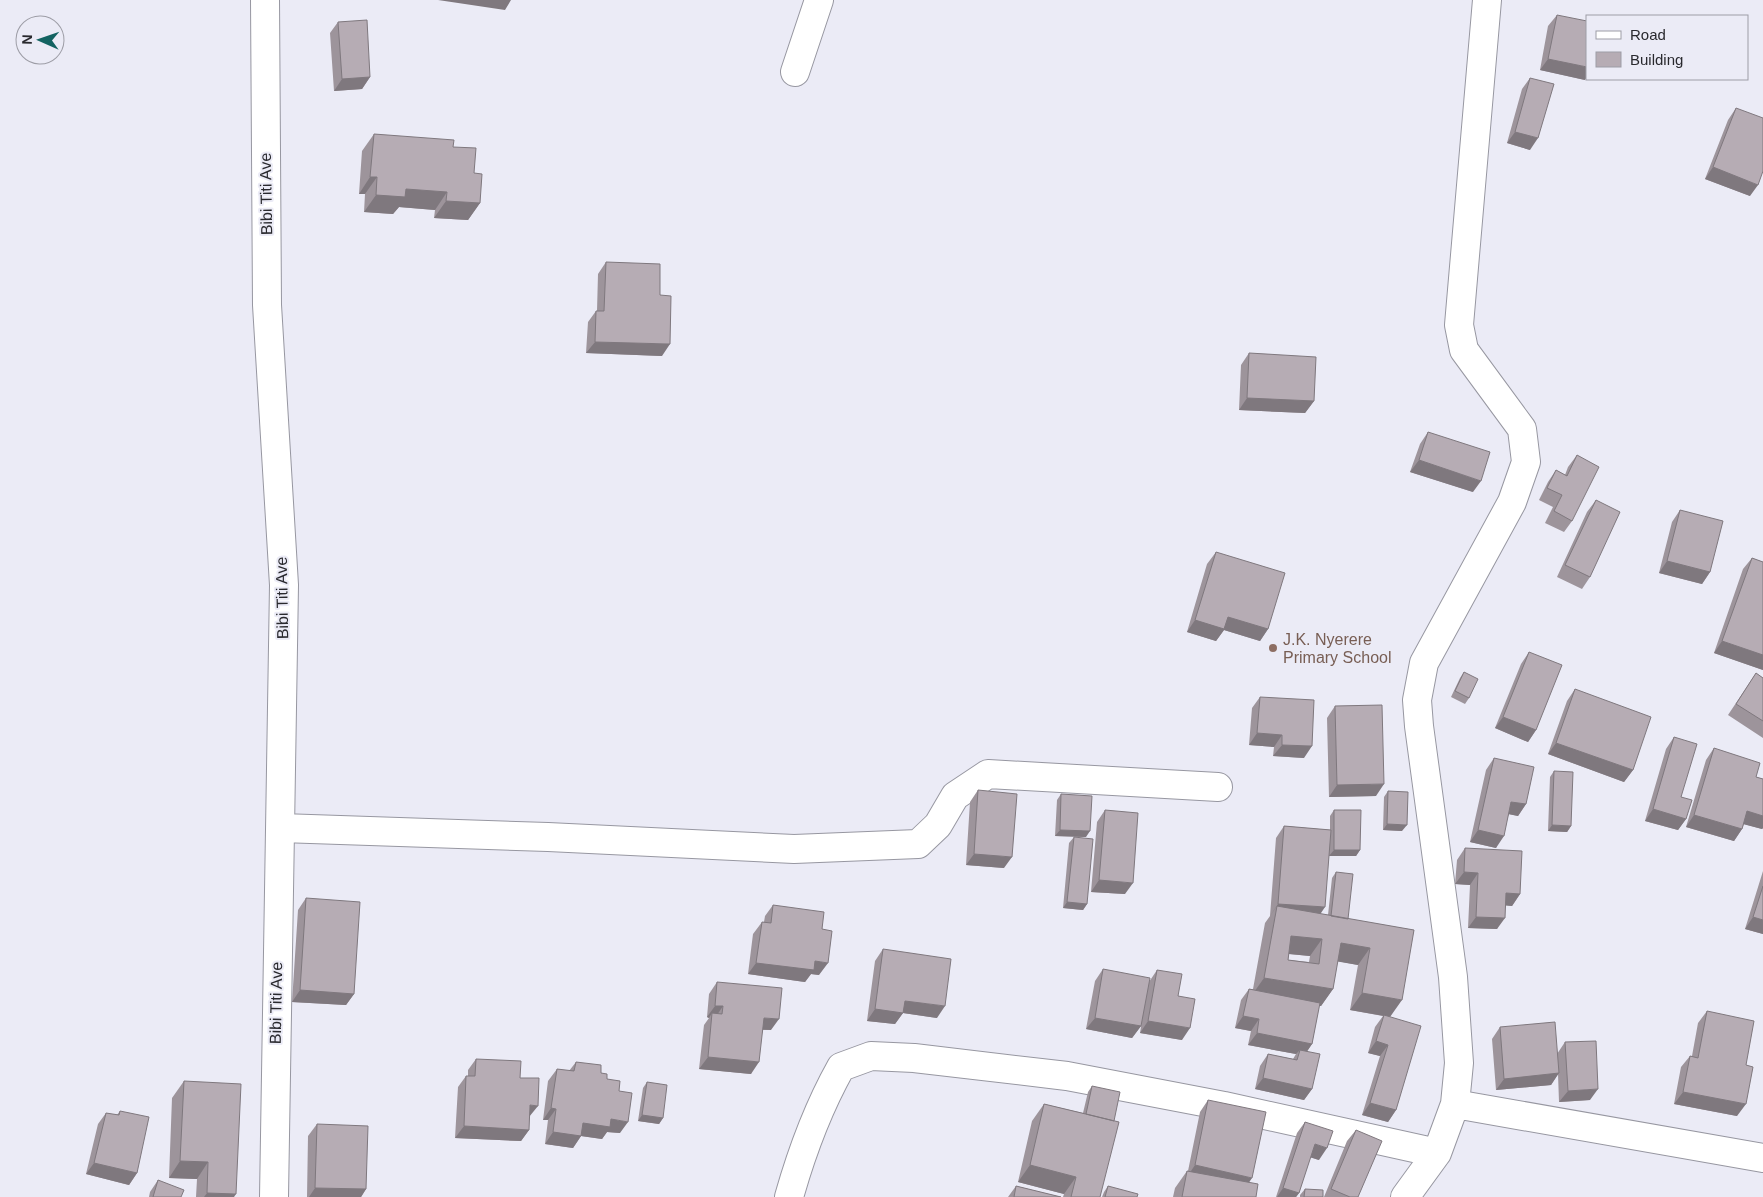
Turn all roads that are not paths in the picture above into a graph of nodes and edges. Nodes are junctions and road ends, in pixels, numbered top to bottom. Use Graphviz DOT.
graph roads {
  1 [pos="265,0"];
  2 [pos="819,0"];
  3 [pos="1487,0"];
  4 [pos="795,72"];
  5 [pos="1218,787"];
  6 [pos="281,828"];
  7 [pos="1455,1104"];
  8 [pos="1438,1153"];
  9 [pos="1763,1158"];
  10 [pos="274,1197"];
  11 [pos="789,1197"];
  12 [pos="1405,1197"];
  1 -- 6 [label="street, Bibi Titi Ave"];
  2 -- 4 [label="street"];
  3 -- 7 [label="street"];
  5 -- 6 [label="street"];
  6 -- 10 [label="street, Bibi Titi Ave"];
  7 -- 8 [label="street"];
  7 -- 9 [label="street"];
  8 -- 11 [label="street"];
  8 -- 12 [label="street"];
}
